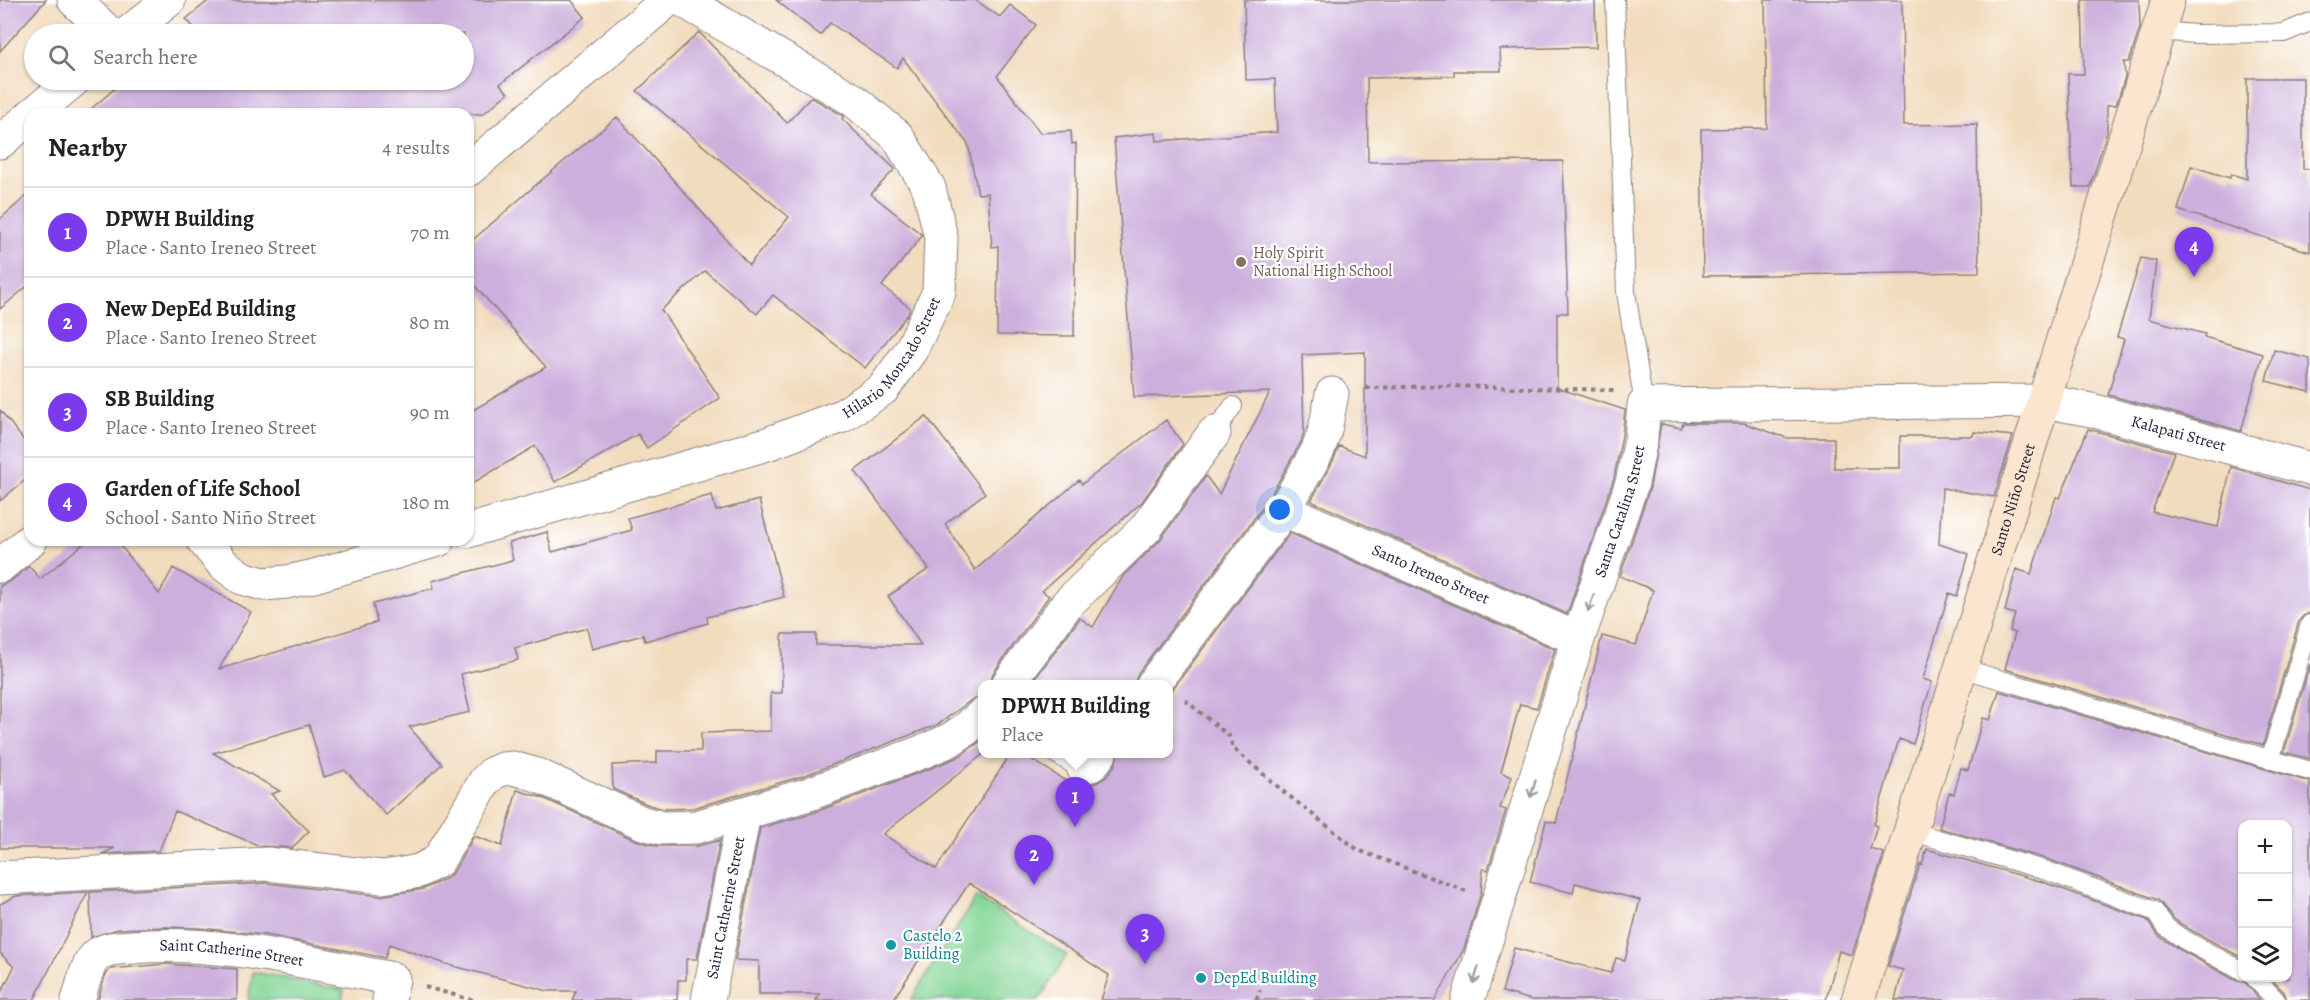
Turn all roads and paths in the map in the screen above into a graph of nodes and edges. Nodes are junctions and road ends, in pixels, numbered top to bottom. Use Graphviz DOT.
graph roads {
  1 [pos="74,0"];
  2 [pos="169,0"];
  3 [pos="668,0"];
  4 [pos="682,0"];
  5 [pos="1615,0"];
  6 [pos="2168,0"];
  7 [pos="2310,22"];
  8 [pos="99,24"];
  9 [pos="139,24"];
  10 [pos="2158,31"];
  11 [pos="62,90"];
  12 [pos="40,108"];
  13 [pos="24,122"];
  14 [pos="0,142"];
  15 [pos="474,165"];
  16 [pos="1332,394"];
  17 [pos="2044,401"];
  18 [pos="1644,405"];
  19 [pos="1233,406"];
  20 [pos="1214,433"];
  21 [pos="2310,469"];
  22 [pos="1284,510"];
  23 [pos="474,529"];
  24 [pos="24,546"];
  25 [pos="208,546"];
  26 [pos="417,546"];
  27 [pos="0,566"];
  28 [pos="2310,624"];
  29 [pos="1578,639"];
  30 [pos="1961,668"];
  31 [pos="1011,680"];
  32 [pos="1173,681"];
  33 [pos="1173,695"];
  34 [pos="978,718"];
  35 [pos="2271,759"];
  36 [pos="2310,771"];
  37 [pos="744,814"];
  38 [pos="1910,831"];
  39 [pos="0,878"];
  40 [pos="1498,903"];
  41 [pos="2238,969"];
  42 [pos="2259,982"];
  43 [pos="391,989"];
  44 [pos="1260,990"];
  45 [pos="78,1000"];
  46 [pos="473,1000"];
  47 [pos="708,1000"];
  48 [pos="1256,1000"];
  49 [pos="1468,1000"];
  50 [pos="1858,1000"];
  51 [pos="2276,1000"];
  1 -- 8 [label="street"];
  2 -- 9 [label="street"];
  3 -- 15 [label="street"];
  4 -- 23 [label="street, Hilario Moncado Street"];
  5 -- 18 [label="lane"];
  6 -- 10 [label="main road, Santo Niño Street"];
  7 -- 10 [label="lane"];
  10 -- 17 [label="main road, Santo Niño Street"];
  11 -- 12 [label="street"];
  13 -- 14 [label="street"];
  16 -- 18 [label="path"];
  16 -- 22 [label="street"];
  17 -- 18 [label="street"];
  17 -- 21 [label="street, Kalapati Street"];
  17 -- 30 [label="main road, Santo Niño Street"];
  18 -- 29 [label="street, Santa Catalina Street, one-way"];
  19 -- 20 [label="lane"];
  20 -- 31 [label="street"];
  22 -- 29 [label="street, Santo Ireneo Street"];
  22 -- 32 [label="street"];
  24 -- 27 [label="street"];
  25 -- 26 [label="street"];
  28 -- 35 [label="lane"];
  29 -- 40 [label="street, Santa Catalina Street, one-way"];
  30 -- 35 [label="lane"];
  30 -- 38 [label="main road, Santo Niño Street"];
  33 -- 40 [label="path"];
  34 -- 37 [label="street"];
  35 -- 36 [label="lane"];
  37 -- 39 [label="street"];
  37 -- 47 [label="street, Saint Catherine Street"];
  38 -- 41 [label="lane"];
  38 -- 50 [label="main road, Santo Niño Street"];
  40 -- 49 [label="street, Santa Catalina Street, one-way"];
  42 -- 51 [label="lane"];
  43 -- 45 [label="street, Saint Catherine Street"];
  43 -- 46 [label="path"];
  44 -- 48 [label="path"];
}
